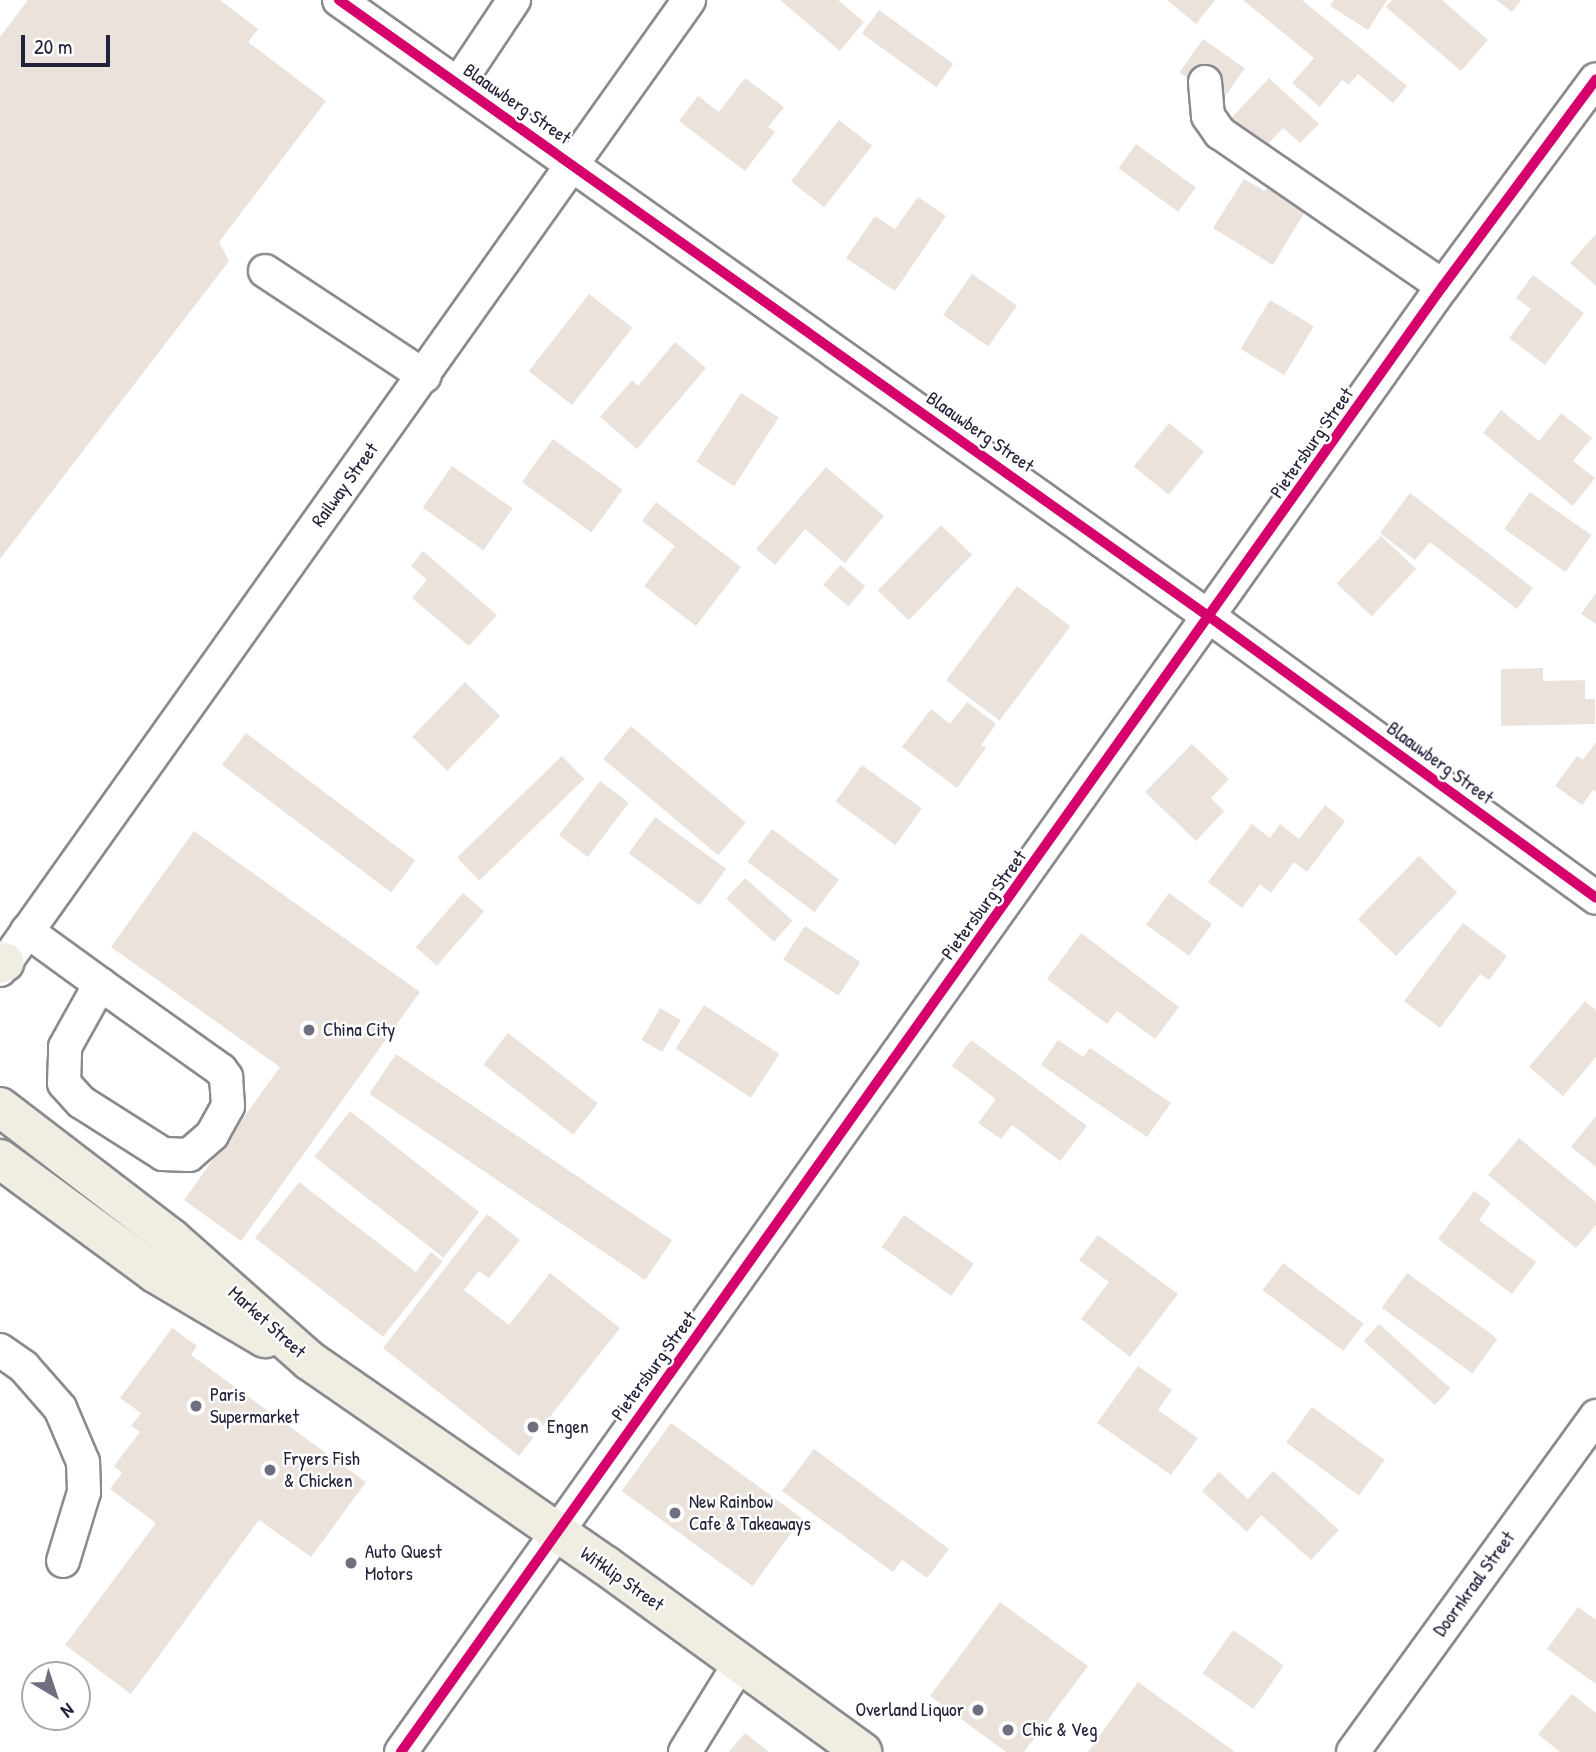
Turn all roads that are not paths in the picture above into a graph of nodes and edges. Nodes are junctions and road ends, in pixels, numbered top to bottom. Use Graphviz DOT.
graph roads {
  1 [pos="339,0"];
  2 [pos="514,0"];
  3 [pos="681,7"];
  4 [pos="1596,79"];
  5 [pos="1205,82"];
  6 [pos="458,84"];
  7 [pos="574,165"];
  8 [pos="265,271"];
  9 [pos="1443,286"];
  10 [pos="424,376"];
  11 [pos="1211,618"];
  12 [pos="1596,898"];
  13 [pos="8,957"];
  14 [pos="100,984"];
  15 [pos="0,1107"];
  16 [pos="0,1160"];
  17 [pos="0,1350"];
  18 [pos="310,1361"];
  19 [pos="1596,1416"];
  20 [pos="556,1534"];
  21 [pos="63,1561"];
  22 [pos="740,1663"];
  23 [pos="401,1752"];
  24 [pos="685,1752"];
  25 [pos="862,1752"];
  26 [pos="1353,1752"];
  1 -- 6 [label="street, Blaauwberg Street"];
  2 -- 6 [label="street"];
  3 -- 7 [label="street, Railway Street"];
  4 -- 9 [label="street, Pietersburg Street"];
  5 -- 9 [label="street"];
  6 -- 7 [label="street, Blaauwberg Street"];
  7 -- 10 [label="street, Railway Street"];
  7 -- 11 [label="street, Blaauwberg Street"];
  8 -- 10 [label="street"];
  9 -- 11 [label="street, Pietersburg Street"];
  10 -- 13 [label="street, Railway Street"];
  11 -- 12 [label="street, Blaauwberg Street"];
  11 -- 20 [label="street, Pietersburg Street"];
  13 -- 14 [label="street"];
  14 -- 14 [label="street"];
  15 -- 18 [label="main road, Market Street"];
  16 -- 18 [label="main road, Market Street"];
  17 -- 21 [label="street"];
  18 -- 20 [label="main road, Witklip Street"];
  19 -- 26 [label="street, Doornkraal Street"];
  20 -- 22 [label="main road, Witklip Street"];
  20 -- 23 [label="street, Pietersburg Street"];
  22 -- 24 [label="street"];
  22 -- 25 [label="main road, Witklip Street"];
}
